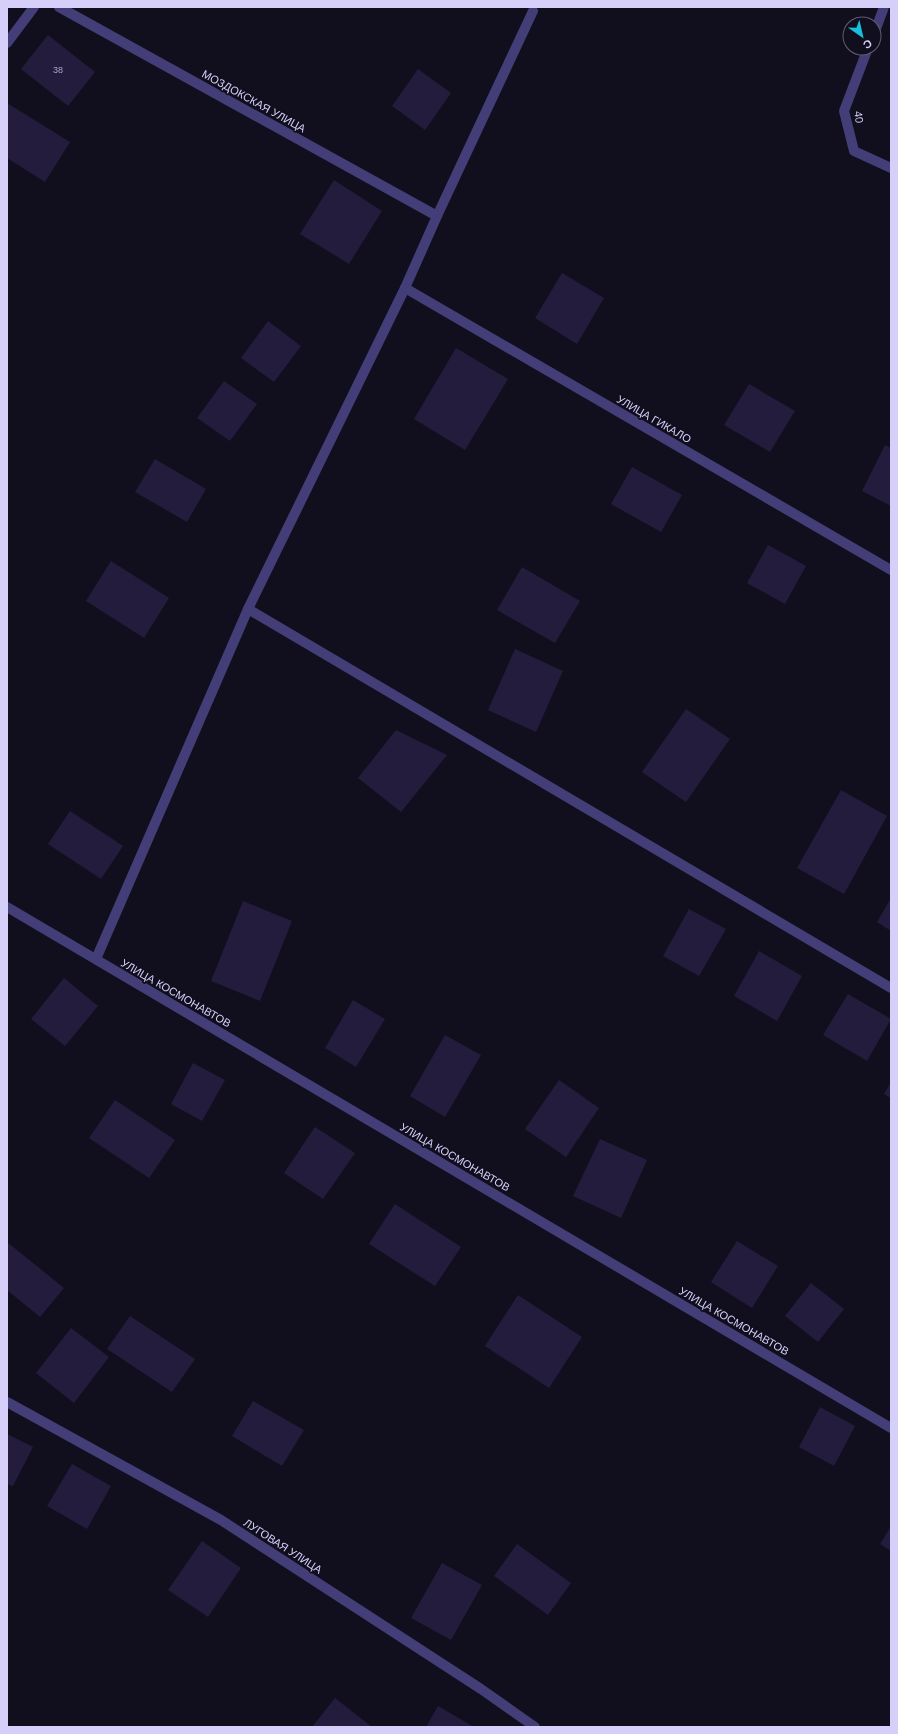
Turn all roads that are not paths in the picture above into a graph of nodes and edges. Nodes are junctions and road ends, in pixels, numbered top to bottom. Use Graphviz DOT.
graph roads {
  1 [pos="34,7"];
  2 [pos="59,7"];
  3 [pos="533,12"];
  4 [pos="7,43"];
  5 [pos="865,56"];
  6 [pos="891,168"];
  7 [pos="436,216"];
  8 [pos="405,288"];
  9 [pos="891,570"];
  10 [pos="248,609"];
  11 [pos="7,907"];
  12 [pos="96,959"];
  13 [pos="891,988"];
  14 [pos="7,1402"];
  15 [pos="891,1428"];
  16 [pos="535,1727"];
  1 -- 4 [label="street"];
  2 -- 7 [label="street, МОЗДОКСКАЯ УЛИЦА"];
  3 -- 7 [label="street"];
  5 -- 6 [label="street, 40"];
  7 -- 8 [label="street"];
  8 -- 9 [label="street, УЛИЦА ГИКАЛО"];
  8 -- 10 [label="street"];
  10 -- 12 [label="street"];
  10 -- 13 [label="street"];
  11 -- 12 [label="street, УЛИЦА КОСМОНАВТОВ"];
  12 -- 15 [label="street, УЛИЦА КОСМОНАВТОВ"];
  14 -- 16 [label="street, ЛУГОВАЯ УЛИЦА"];
}
